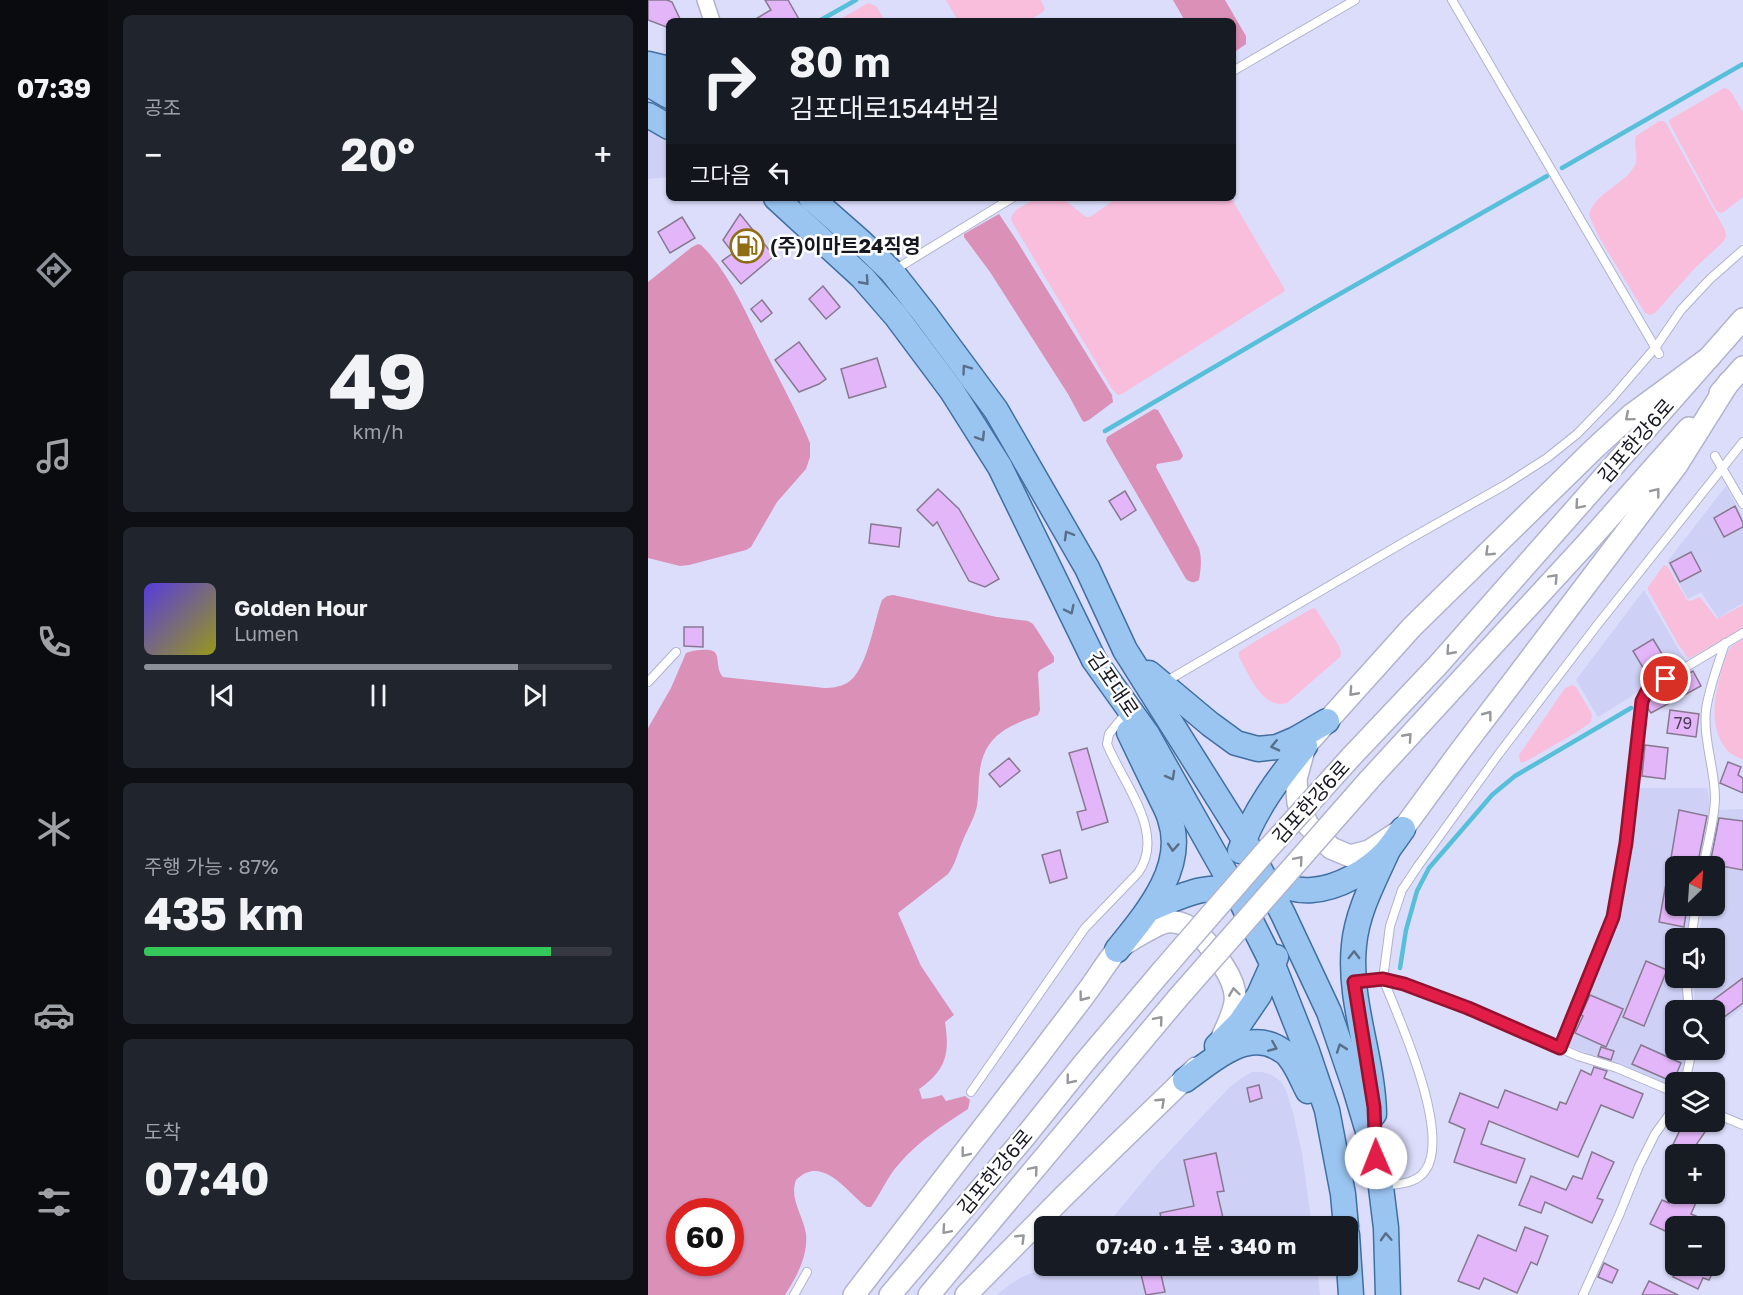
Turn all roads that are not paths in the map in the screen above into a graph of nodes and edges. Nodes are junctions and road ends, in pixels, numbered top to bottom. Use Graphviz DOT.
graph roads {
  1 [pos="1355,0"];
  2 [pos="1452,0"];
  3 [pos="706,1"];
  4 [pos="711,18"];
  5 [pos="648,64"];
  6 [pos="666,68"];
  7 [pos="1236,69"];
  8 [pos="648,84"];
  9 [pos="666,94"];
  10 [pos="648,115"];
  11 [pos="666,125"];
  12 [pos="779,201"];
  13 [pos="814,201"];
  14 [pos="1007,201"];
  15 [pos="1743,250"];
  16 [pos="892,272"];
  17 [pos="1743,319"];
  18 [pos="1657,351"];
  19 [pos="1710,357"];
  20 [pos="1736,374"];
  21 [pos="1743,442"];
  22 [pos="1715,456"];
  23 [pos="1723,469"];
  24 [pos="1743,504"];
  25 [pos="1743,633"];
  26 [pos="1725,643"];
  27 [pos="1125,650"];
  28 [pos="676,652"];
  29 [pos="1094,660"];
  30 [pos="648,682"];
  31 [pos="1161,684"];
  32 [pos="1122,718"];
  33 [pos="1327,721"];
  34 [pos="1305,746"];
  35 [pos="1403,830"];
  36 [pos="1244,839"];
  37 [pos="1212,850"];
  38 [pos="1388,850"];
  39 [pos="1705,856"];
  40 [pos="1236,864"];
  41 [pos="1265,879"];
  42 [pos="1234,889"];
  43 [pos="1150,909"];
  44 [pos="1284,914"];
  45 [pos="1117,950"];
  46 [pos="1273,965"];
  47 [pos="1383,979"];
  48 [pos="1354,982"];
  49 [pos="1217,1046"];
  50 [pos="1560,1048"];
  51 [pos="1185,1080"];
  52 [pos="1665,1088"];
  53 [pos="971,1092"];
  54 [pos="1725,1118"];
  55 [pos="1665,1120"];
  56 [pos="1743,1125"];
  57 [pos="1336,1158"];
  58 [pos="1376,1158"];
  59 [pos="1381,1187"];
  60 [pos="1345,1216"];
  61 [pos="807,1272"];
  62 [pos="1350,1276"];
  63 [pos="794,1295"];
  64 [pos="854,1295"];
  65 [pos="890,1295"];
  66 [pos="929,1295"];
  67 [pos="966,1295"];
  68 [pos="1351,1295"];
  69 [pos="1388,1295"];
  70 [pos="1583,1295"];
  1 -- 7 [label="lane"];
  2 -- 18 [label="lane"];
  3 -- 4 [label="street"];
  5 -- 6 [label="main road"];
  8 -- 9 [label="main road"];
  10 -- 11 [label="main road"];
  12 -- 29 [label="main road, 김포대로, one-way"];
  13 -- 16 [label="main road, 김포대로"];
  14 -- 16 [label="lane"];
  15 -- 18 [label="lane"];
  27 -- 16 [label="main road, 김포대로, one-way"];
  17 -- 19 [label="street, 김포한강6로"];
  18 -- 31 [label="lane"];
  19 -- 33 [label="street, one-way"];
  19 -- 65 [label="street, 김포한강6로, one-way, bridge"];
  35 -- 20 [label="street, one-way"];
  66 -- 20 [label="street, 김포한강6로, one-way, bridge"];
  21 -- 23 [label="lane"];
  22 -- 23 [label="lane"];
  23 -- 24 [label="lane"];
  23 -- 47 [label="lane"];
  25 -- 26 [label="lane"];
  26 -- 39 [label="lane"];
  26 -- 50 [label="lane"];
  27 -- 31 [label="main road"];
  27 -- 36 [label="main road, 김포대로"];
  28 -- 30 [label="lane"];
  29 -- 32 [label="main road"];
  29 -- 37 [label="main road, 김포대로, one-way"];
  33 -- 31 [label="main road, one-way"];
  32 -- 43 [label="main road, one-way"];
  32 -- 53 [label="lane"];
  33 -- 34 [label="street"];
  34 -- 35 [label="street"];
  34 -- 36 [label="main road"];
  35 -- 38 [label="main road"];
  36 -- 40 [label="main road"];
  36 -- 41 [label="main road, 김포대로"];
  37 -- 40 [label="main road"];
  37 -- 42 [label="main road, 김포대로"];
  38 -- 41 [label="main road"];
  48 -- 38 [label="main road, one-way"];
  40 -- 41 [label="main road"];
  40 -- 42 [label="main road"];
  41 -- 44 [label="main road, 김포대로"];
  42 -- 43 [label="main road"];
  42 -- 44 [label="main road"];
  42 -- 46 [label="main road, 김포대로"];
  43 -- 45 [label="main road"];
  44 -- 46 [label="main road"];
  58 -- 44 [label="main road, 김포대로, one-way"];
  49 -- 45 [label="street, one-way"];
  45 -- 64 [label="street, one-way"];
  46 -- 49 [label="main road"];
  46 -- 57 [label="main road, 김포대로"];
  47 -- 48 [label="lane"];
  47 -- 50 [label="lane"];
  47 -- 59 [label="lane"];
  48 -- 58 [label="main road"];
  49 -- 51 [label="street"];
  50 -- 52 [label="lane"];
  51 -- 57 [label="main road, one-way"];
  67 -- 51 [label="street, one-way"];
  54 -- 56 [label="lane"];
  55 -- 70 [label="lane"];
  57 -- 60 [label="main road, 김포대로"];
  58 -- 59 [label="main road, 김포대로"];
  69 -- 59 [label="main road, 김포대로, one-way"];
  61 -- 63 [label="lane"];
  62 -- 68 [label="main road"];
}
